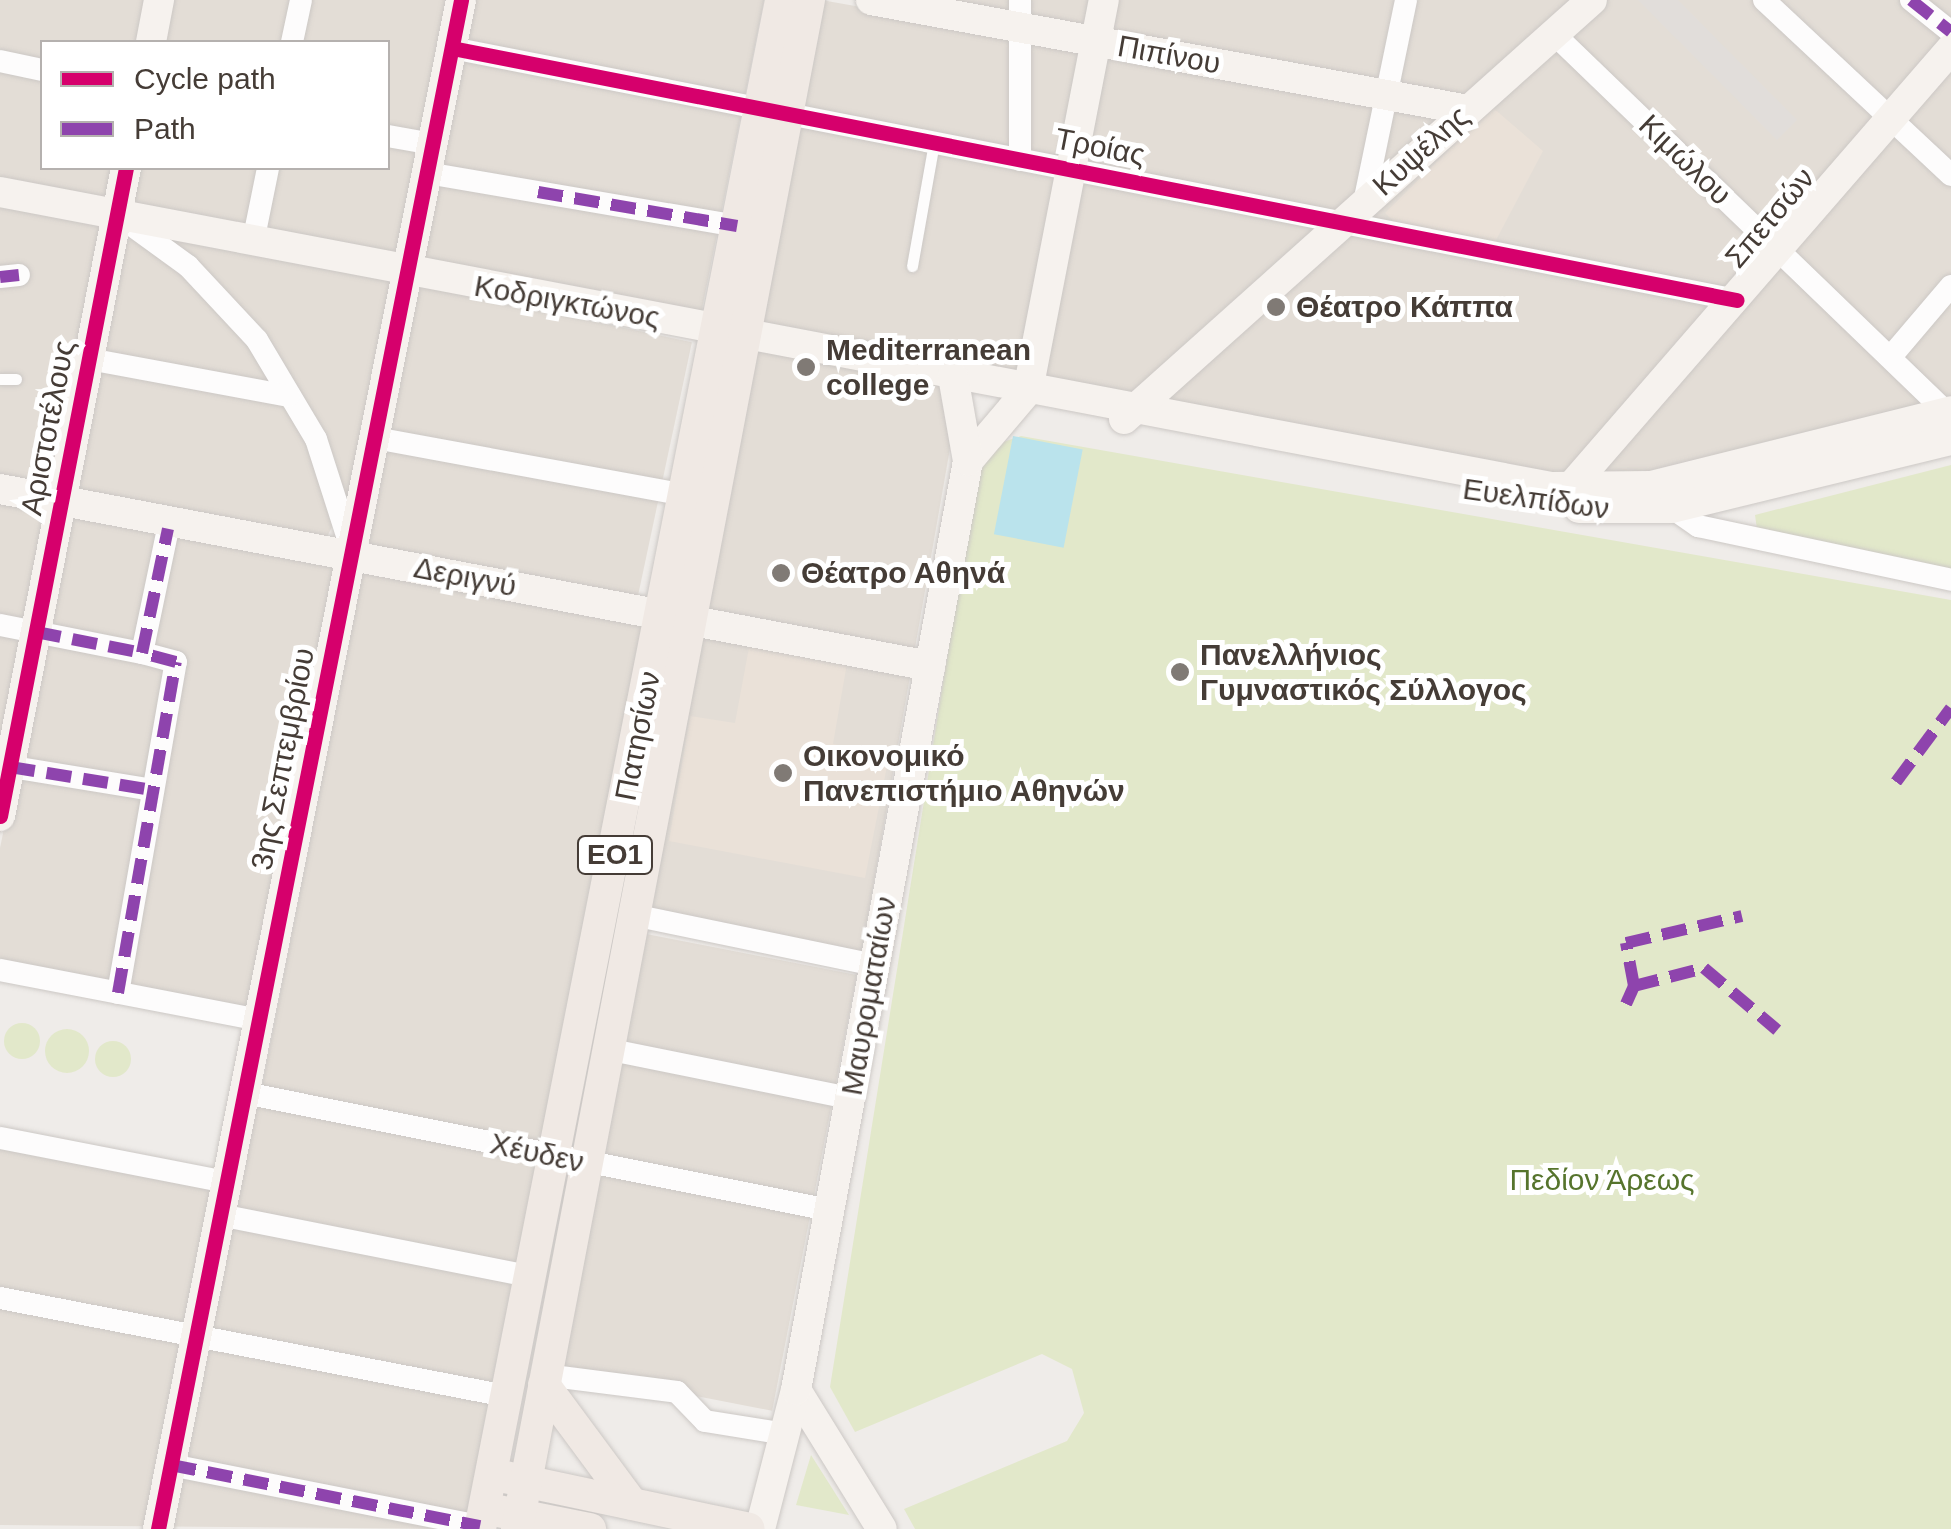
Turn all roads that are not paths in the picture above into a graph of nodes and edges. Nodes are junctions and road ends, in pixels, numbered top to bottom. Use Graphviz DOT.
graph roads {
  1 [pos="159,0"];
  2 [pos="300,0"];
  3 [pos="462,0"];
  4 [pos="781,0"];
  5 [pos="809,0"];
  6 [pos="871,0"];
  7 [pos="1104,0"];
  8 [pos="1406,0"];
  9 [pos="1592,0"];
  10 [pos="1764,0"];
  11 [pos="1911,0"];
  12 [pos="1019,14"];
  13 [pos="1951,32"];
  14 [pos="1553,33"];
  15 [pos="150,40"];
  16 [pos="292,40"];
  17 [pos="1096,42"];
  18 [pos="452,48"];
  19 [pos="1951,49"];
  20 [pos="0,61"];
  21 [pos="40,70"];
  22 [pos="1386,95"];
  23 [pos="1468,110"];
  24 [pos="773,111"];
  25 [pos="1891,118"];
  26 [pos="390,137"];
  27 [pos="934,143"];
  28 [pos="430,159"];
  29 [pos="1020,160"];
  30 [pos="126,170"];
  31 [pos="268,170"];
  32 [pos="1071,170"];
  33 [pos="1951,175"];
  34 [pos="0,192"];
  35 [pos="1353,213"];
  36 [pos="117,215"];
  37 [pos="737,226"];
  38 [pos="253,242"];
  39 [pos="1779,250"];
  40 [pos="912,266"];
  41 [pos="407,273"];
  42 [pos="1951,286"];
  43 [pos="1737,300"];
  44 [pos="730,333"];
  45 [pos="1894,352"];
  46 [pos="89,358"];
  47 [pos="953,376"];
  48 [pos="0,379"];
  49 [pos="16,380"];
  50 [pos="289,396"];
  51 [pos="1021,397"];
  52 [pos="1126,417"];
  53 [pos="1949,421"];
  54 [pos="374,438"];
  55 [pos="968,460"];
  56 [pos="1742,478"];
  57 [pos="0,489"];
  58 [pos="1574,490"];
  59 [pos="685,495"];
  60 [pos="62,501"];
  61 [pos="1537,505"];
  62 [pos="1672,508"];
  63 [pos="168,528"];
  64 [pos="351,556"];
  65 [pos="1951,580"];
  66 [pos="675,618"];
  67 [pos="0,625"];
  68 [pos="36,632"];
  69 [pos="142,654"];
  70 [pos="930,666"];
  71 [pos="5,766"];
  72 [pos="152,790"];
  73 [pos="0,816"];
  74 [pos="632,915"];
  75 [pos="875,964"];
  76 [pos="0,970"];
  77 [pos="118,993"];
  78 [pos="259,1020"];
  79 [pos="606,1049"];
  80 [pos="245,1093"];
  81 [pos="850,1098"];
  82 [pos="0,1138"];
  83 [pos="570,1160"];
  84 [pos="226,1182"];
  85 [pos="829,1210"];
  86 [pos="220,1215"];
  87 [pos="530,1276"];
  88 [pos="0,1298"];
  89 [pos="196,1336"];
  90 [pos="545,1380"];
  91 [pos="796,1390"];
  92 [pos="506,1396"];
  93 [pos="786,1430"];
  94 [pos="171,1465"];
  95 [pos="491,1474"];
  96 [pos="526,1481"];
  97 [pos="632,1504"];
  98 [pos="481,1521"];
  99 [pos="518,1522"];
  100 [pos="158,1529"];
  101 [pos="590,1529"];
  102 [pos="749,1529"];
  103 [pos="760,1529"];
  104 [pos="882,1529"];
  1 -- 15 [label="main road"];
  2 -- 16 [label="street"];
  3 -- 18 [label="main road, 3ης Σεπτεμβρίου"];
  4 -- 24 [label="main road, Πατησίων / ΕΟ1"];
  5 -- 24 [label="main road, Πατησίων / ΕΟ1"];
  6 -- 12 [label="main road, Πιπίνου"];
  7 -- 17 [label="main road"];
  8 -- 22 [label="street"];
  9 -- 14 [label="main road, Κυψέλης"];
  10 -- 25 [label="street"];
  11 -- 13 [label="street"];
  12 -- 17 [label="main road, Πιπίνου"];
  12 -- 29 [label="street"];
  14 -- 23 [label="main road, Κυψέλης"];
  14 -- 39 [label="street, Κιμώλου"];
  17 -- 22 [label="main road, Πιπίνου"];
  17 -- 32 [label="main road"];
  18 -- 24 [label="street, Τροίας"];
  18 -- 28 [label="main road, 3ης Σεπτεμβρίου"];
  19 -- 25 [label="main road, Σπετσών"];
  20 -- 21 [label="street"];
  22 -- 23 [label="main road, Πιπίνου"];
  22 -- 35 [label="street"];
  23 -- 35 [label="main road, Κυψέλης"];
  24 -- 27 [label="street, Τροίας"];
  24 -- 37 [label="main road, Πατησίων / ΕΟ1"];
  24 -- 44 [label="main road, Πατησίων / ΕΟ1"];
  25 -- 33 [label="street"];
  25 -- 39 [label="main road, Σπετσών"];
  26 -- 28 [label="street"];
  27 -- 29 [label="street, Τροίας"];
  27 -- 40 [label="lane"];
  28 -- 37 [label="street"];
  28 -- 41 [label="main road, 3ης Σεπτεμβρίου"];
  29 -- 32 [label="street, Τροίας"];
  30 -- 36 [label="main road, Αριστοτέλους"];
  31 -- 38 [label="street"];
  32 -- 35 [label="street, Τροίας"];
  32 -- 51 [label="main road"];
  34 -- 36 [label="main road, Κοδριγκτώνος"];
  35 -- 43 [label="street, Τροίας"];
  35 -- 52 [label="main road, Κυψέλης"];
  36 -- 38 [label="main road, Κοδριγκτώνος"];
  36 -- 46 [label="main road, Αριστοτέλους"];
  36 -- 50 [label="street"];
  37 -- 44 [label="main road, Πατησίων / ΕΟ1"];
  38 -- 41 [label="main road, Κοδριγκτώνος"];
  39 -- 43 [label="main road, Σπετσών"];
  39 -- 45 [label="street, Κιμώλου"];
  41 -- 44 [label="main road, Κοδριγκτώνος"];
  41 -- 54 [label="main road, 3ης Σεπτεμβρίου"];
  42 -- 45 [label="street"];
  43 -- 58 [label="main road, Σπετσών"];
  44 -- 47 [label="main road, Κοδριγκτώνος"];
  44 -- 59 [label="main road, Πατησίων / ΕΟ1"];
  44 -- 66 [label="main road, Πατησίων / ΕΟ1"];
  45 -- 53 [label="street, Κιμώλου"];
  46 -- 50 [label="street"];
  46 -- 60 [label="main road, Αριστοτέλους"];
  47 -- 51 [label="main road, Κοδριγκτώνος"];
  47 -- 55 [label="main road, Μαυροματαίων"];
  48 -- 49 [label="lane"];
  50 -- 64 [label="street"];
  51 -- 52 [label="main road, Κοδριγκτώνος"];
  51 -- 55 [label="main road"];
  52 -- 58 [label="main road, Ευελπίδων"];
  52 -- 61 [label="main road, Ευελπίδων"];
  53 -- 56 [label="main road, Ευελπίδων"];
  54 -- 59 [label="street"];
  54 -- 64 [label="main road, 3ης Σεπτεμβρίου"];
  55 -- 70 [label="main road, Μαυροματαίων"];
  56 -- 58 [label="main road, Ευελπίδων"];
  56 -- 62 [label="main road, Ευελπίδων"];
  57 -- 60 [label="main road, Δεριγνύ"];
  58 -- 61 [label="main road, Σπετσών"];
  59 -- 66 [label="main road, Πατησίων / ΕΟ1"];
  60 -- 64 [label="main road, Δεριγνύ"];
  60 -- 68 [label="main road, Αριστοτέλους"];
  61 -- 62 [label="main road, Ευελπίδων"];
  62 -- 65 [label="street"];
  63 -- 69 [label="street"];
  64 -- 66 [label="main road, Δεριγνύ"];
  64 -- 78 [label="main road, 3ης Σεπτεμβρίου"];
  66 -- 70 [label="main road, Δεριγνύ"];
  66 -- 74 [label="main road, Πατησίων / ΕΟ1"];
  66 -- 83 [label="main road, Πατησίων / ΕΟ1"];
  67 -- 68 [label="street"];
  68 -- 69 [label="street"];
  68 -- 71 [label="main road, Αριστοτέλους"];
  69 -- 72 [label="street"];
  70 -- 75 [label="main road, Μαυροματαίων"];
  71 -- 72 [label="street"];
  71 -- 73 [label="main road, Αριστοτέλους"];
  72 -- 77 [label="street"];
  74 -- 75 [label="street"];
  74 -- 79 [label="main road, Πατησίων / ΕΟ1"];
  75 -- 81 [label="main road, Μαυροματαίων"];
  76 -- 77 [label="street"];
  77 -- 78 [label="street"];
  78 -- 80 [label="main road, 3ης Σεπτεμβρίου"];
  79 -- 81 [label="street"];
  79 -- 83 [label="main road, Πατησίων / ΕΟ1"];
  80 -- 83 [label="street, Χέυδεν"];
  80 -- 84 [label="main road, 3ης Σεπτεμβρίου"];
  81 -- 85 [label="main road, Μαυροματαίων"];
  82 -- 84 [label="street"];
  83 -- 85 [label="street, Χέυδεν"];
  83 -- 87 [label="main road, Πατησίων / ΕΟ1"];
  83 -- 90 [label="main road, Πατησίων / ΕΟ1"];
  84 -- 86 [label="main road, 3ης Σεπτεμβρίου"];
  85 -- 91 [label="main road, Μαυροματαίων"];
  86 -- 87 [label="street"];
  86 -- 89 [label="main road, 3ης Σεπτεμβρίου"];
  87 -- 92 [label="main road, Πατησίων / ΕΟ1"];
  88 -- 89 [label="street"];
  89 -- 92 [label="street"];
  89 -- 94 [label="main road, 3ης Σεπτεμβρίου"];
  90 -- 93 [label="street"];
  90 -- 96 [label="main road, Πατησίων / ΕΟ1"];
  90 -- 97 [label="main road"];
  91 -- 93 [label="main road, Μαυροματαίων"];
  91 -- 104 [label="main road"];
  92 -- 95 [label="main road, Πατησίων / ΕΟ1"];
  93 -- 103 [label="main road, Μαυροματαίων"];
  94 -- 98 [label="street"];
  94 -- 100 [label="main road, 3ης Σεπτεμβρίου"];
  95 -- 96 [label="main road"];
  95 -- 98 [label="main road, Πατησίων / ΕΟ1"];
  96 -- 97 [label="main road"];
  96 -- 99 [label="main road, Πατησίων / ΕΟ1"];
  97 -- 102 [label="main road"];
  98 -- 99 [label="main road"];
  99 -- 101 [label="main road"];
}
